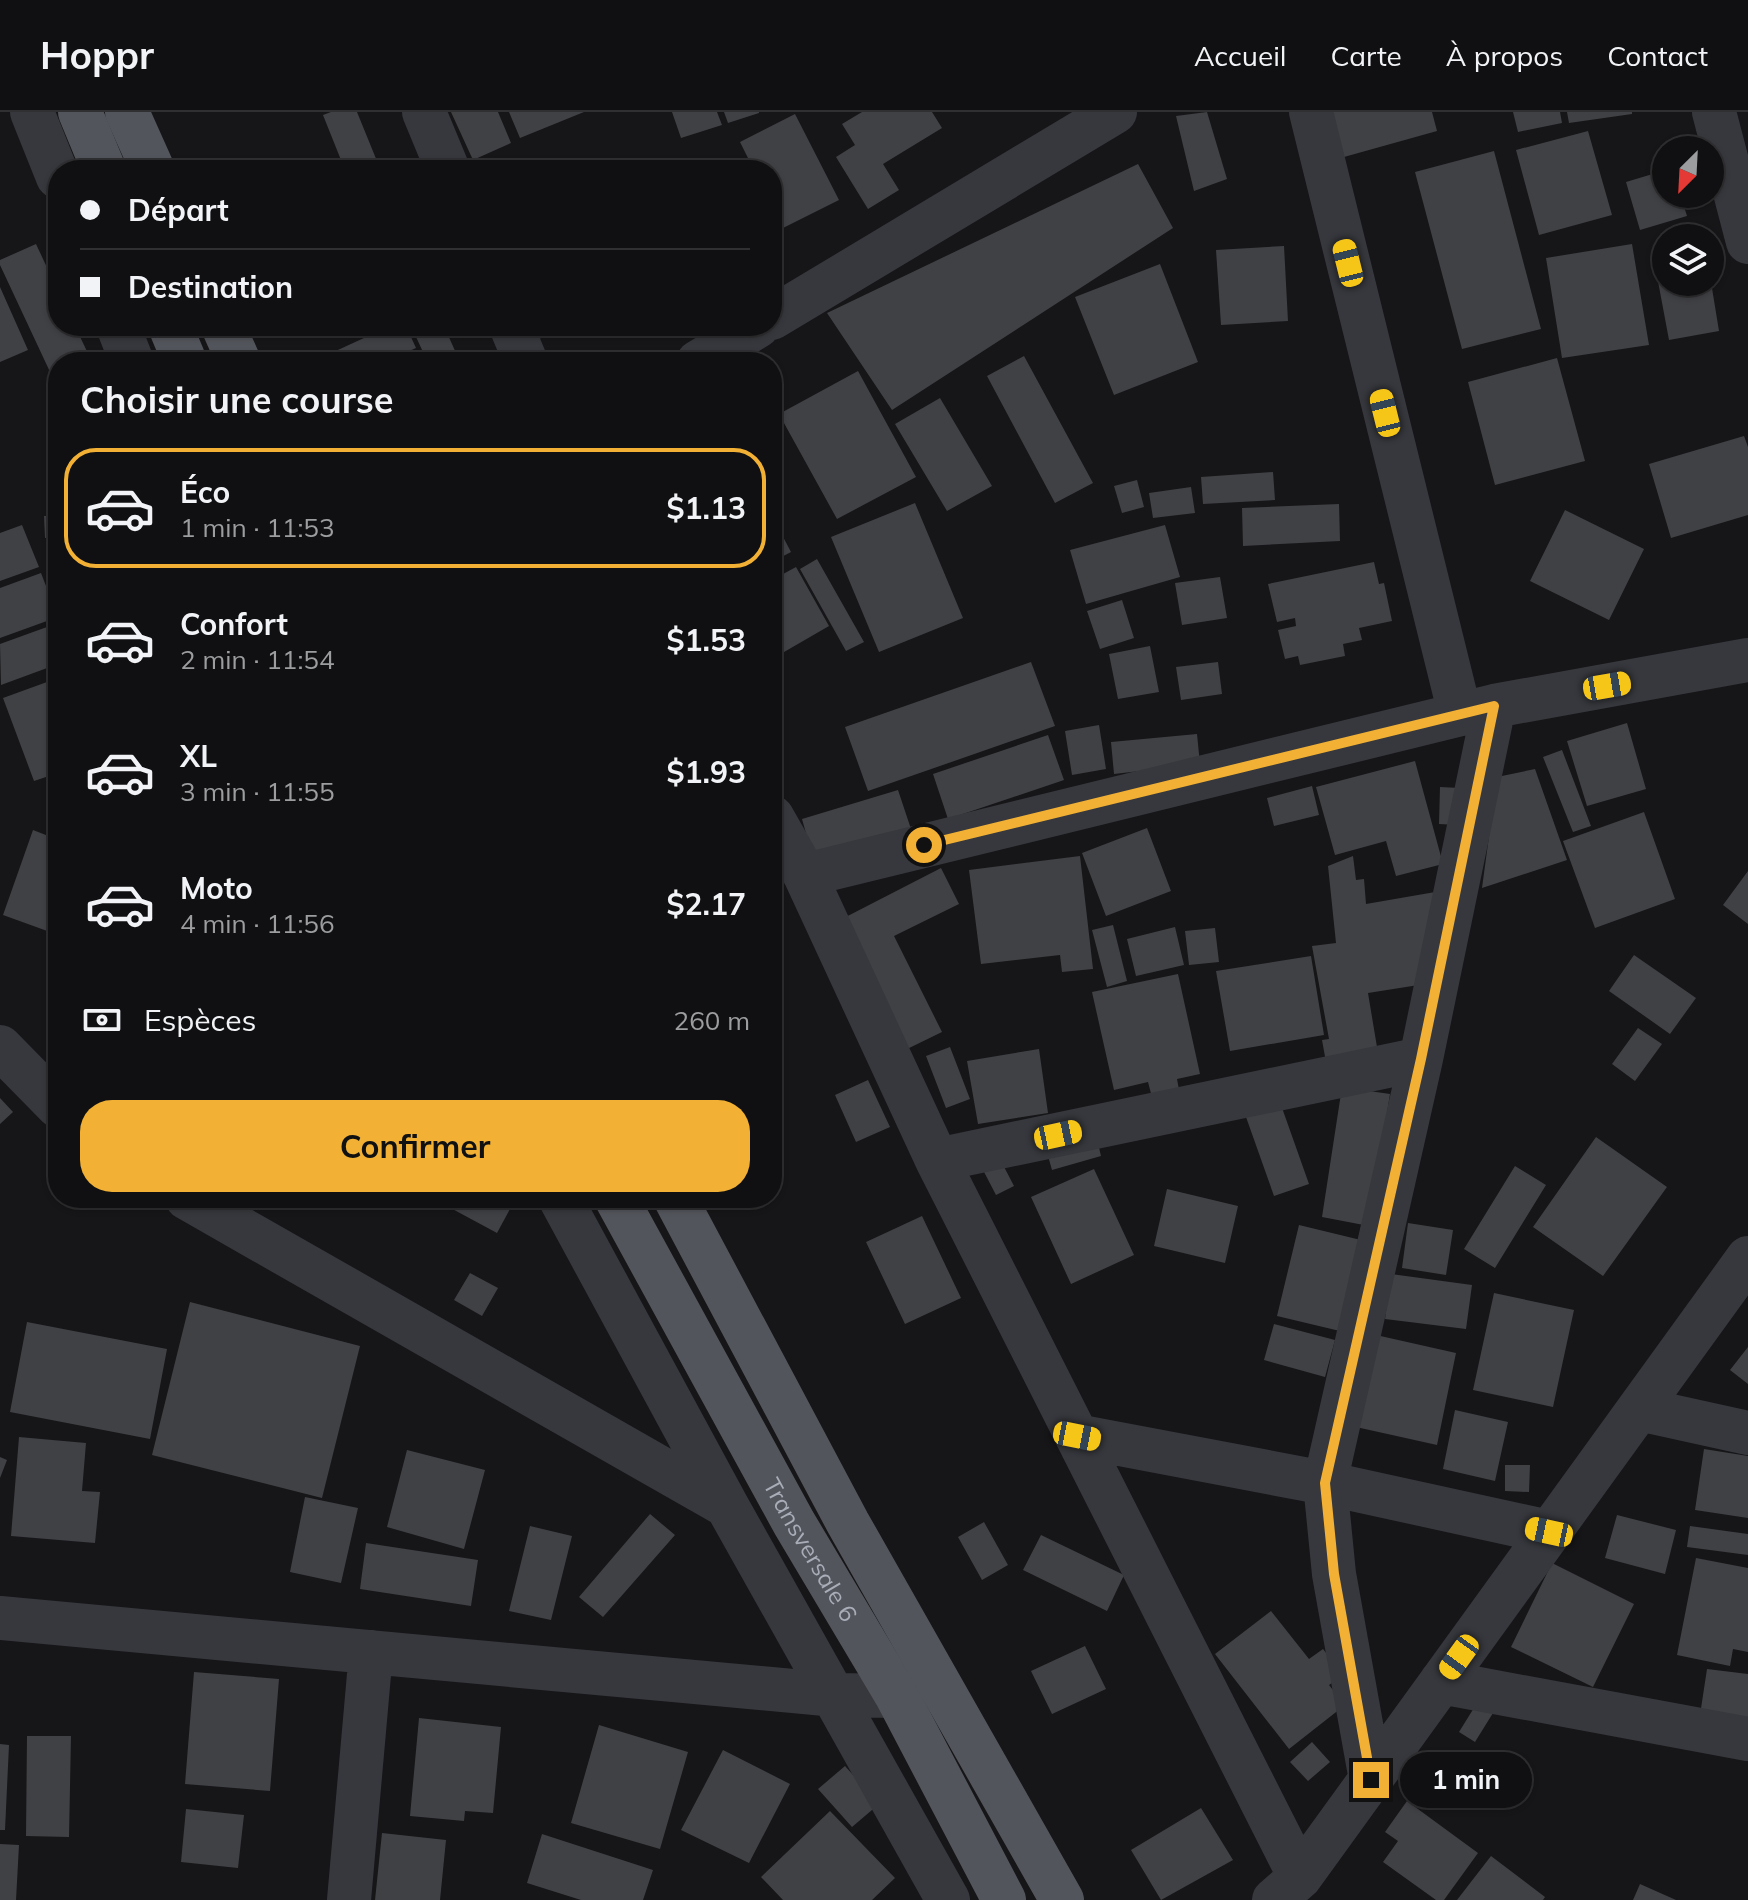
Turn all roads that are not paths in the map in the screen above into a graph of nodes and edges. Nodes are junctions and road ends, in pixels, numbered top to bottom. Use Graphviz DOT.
graph roads {
  1 [pos="32,112"];
  2 [pos="80,112"];
  3 [pos="127,112"];
  4 [pos="424,112"];
  5 [pos="1115,112"];
  6 [pos="1311,112"];
  7 [pos="1714,112"];
  8 [pos="51,160"];
  9 [pos="100,160"];
  10 [pos="149,160"];
  11 [pos="444,160"];
  12 [pos="1746,226"];
  13 [pos="782,312"];
  14 [pos="741,336"];
  15 [pos="715,352"];
  16 [pos="1748,660"];
  17 [pos="1477,710"];
  18 [pos="782,835"];
  19 [pos="805,875"];
  20 [pos="0,1047"];
  21 [pos="1421,1059"];
  22 [pos="48,1096"];
  23 [pos="937,1160"];
  24 [pos="205,1208"];
  25 [pos="565,1208"];
  26 [pos="621,1208"];
  27 [pos="680,1208"];
  28 [pos="1748,1258"];
  29 [pos="1639,1409"];
  30 [pos="1748,1433"];
  31 [pos="1077,1436"];
  32 [pos="1325,1483"];
  33 [pos="727,1506"];
  34 [pos="794,1523"];
  35 [pos="1549,1532"];
  36 [pos="0,1618"];
  37 [pos="371,1652"];
  38 [pos="1441,1682"];
  39 [pos="836,1695"];
  40 [pos="897,1696"];
  41 [pos="1748,1739"];
  42 [pos="1371,1780"];
  43 [pos="1287,1888"];
  44 [pos="349,1900"];
  45 [pos="948,1900"];
  46 [pos="1004,1900"];
  47 [pos="1062,1900"];
  1 -- 8 [label="street"];
  2 -- 9 [label="main road"];
  3 -- 10 [label="main road"];
  4 -- 11 [label="street"];
  5 -- 13 [label="street"];
  6 -- 17 [label="street"];
  7 -- 12 [label="street"];
  14 -- 15 [label="street"];
  16 -- 17 [label="street"];
  17 -- 19 [label="street"];
  17 -- 21 [label="street"];
  18 -- 19 [label="street"];
  19 -- 23 [label="street"];
  20 -- 22 [label="street"];
  21 -- 23 [label="street"];
  21 -- 32 [label="street"];
  23 -- 31 [label="street"];
  24 -- 33 [label="street"];
  25 -- 33 [label="street"];
  26 -- 34 [label="main road, Transversale 6"];
  27 -- 47 [label="main road, Transversale 6"];
  28 -- 29 [label="street"];
  29 -- 30 [label="street"];
  29 -- 35 [label="street"];
  31 -- 32 [label="street"];
  31 -- 43 [label="street"];
  32 -- 35 [label="street"];
  32 -- 42 [label="street"];
  33 -- 34 [label="street"];
  33 -- 39 [label="street"];
  34 -- 40 [label="main road, Transversale 6"];
  35 -- 38 [label="street"];
  36 -- 37 [label="street"];
  37 -- 39 [label="street"];
  37 -- 44 [label="street"];
  38 -- 41 [label="street"];
  38 -- 42 [label="street"];
  39 -- 40 [label="street"];
  39 -- 45 [label="street"];
  40 -- 46 [label="main road, Transversale 6"];
  42 -- 43 [label="street"];
}
